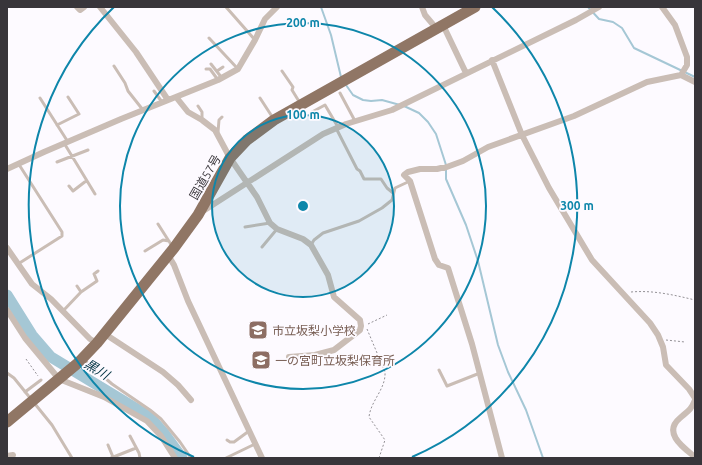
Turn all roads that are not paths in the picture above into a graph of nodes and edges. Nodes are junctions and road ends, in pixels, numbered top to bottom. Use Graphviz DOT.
graph roads {
  1 [pos="77,7"];
  2 [pos="84,7"];
  3 [pos="100,7"];
  4 [pos="226,7"];
  5 [pos="277,7"];
  6 [pos="422,7"];
  7 [pos="475,7"];
  8 [pos="598,7"];
  9 [pos="662,7"];
  10 [pos="439,26"];
  11 [pos="209,38"];
  12 [pos="255,40"];
  13 [pos="492,60"];
  14 [pos="211,64"];
  15 [pos="114,66"];
  16 [pos="223,67"];
  17 [pos="206,69"];
  18 [pos="238,69"];
  19 [pos="217,71"];
  20 [pos="282,71"];
  21 [pos="466,73"];
  22 [pos="682,74"];
  23 [pos="221,80"];
  24 [pos="695,82"];
  25 [pos="342,85"];
  26 [pos="154,91"];
  27 [pos="176,96"];
  28 [pos="68,97"];
  29 [pos="40,98"];
  30 [pos="260,98"];
  31 [pos="165,101"];
  32 [pos="301,104"];
  33 [pos="198,106"];
  34 [pos="143,110"];
  35 [pos="312,112"];
  36 [pos="222,117"];
  37 [pos="202,120"];
  38 [pos="274,120"];
  39 [pos="354,121"];
  40 [pos="57,125"];
  41 [pos="337,128"];
  42 [pos="218,134"];
  43 [pos="522,135"];
  44 [pos="66,142"];
  45 [pos="88,150"];
  46 [pos="72,156"];
  47 [pos="230,158"];
  48 [pos="56,162"];
  49 [pos="18,163"];
  50 [pos="7,169"];
  51 [pos="86,181"];
  52 [pos="410,181"];
  53 [pos="247,183"];
  54 [pos="69,186"];
  55 [pos="393,193"];
  56 [pos="95,194"];
  57 [pos="198,215"];
  58 [pos="270,223"];
  59 [pos="158,224"];
  60 [pos="245,227"];
  61 [pos="277,229"];
  62 [pos="311,245"];
  63 [pos="262,247"];
  64 [pos="7,248"];
  65 [pos="170,248"];
  66 [pos="145,251"];
  67 [pos="18,264"];
  68 [pos="98,270"];
  69 [pos="77,286"];
  70 [pos="81,292"];
  71 [pos="7,310"];
  72 [pos="63,311"];
  73 [pos="105,334"];
  74 [pos="97,343"];
  75 [pos="289,357"];
  76 [pos="80,361"];
  77 [pos="439,370"];
  78 [pos="7,373"];
  79 [pos="480,373"];
  80 [pos="62,377"];
  81 [pos="41,380"];
  82 [pos="25,392"];
  83 [pos="695,399"];
  84 [pos="191,400"];
  85 [pos="32,402"];
  86 [pos="7,422"];
  87 [pos="249,431"];
  88 [pos="130,436"];
  89 [pos="227,440"];
  90 [pos="255,444"];
  91 [pos="108,445"];
  92 [pos="136,448"];
  93 [pos="695,457"];
  94 [pos="72,458"];
  95 [pos="112,458"];
  96 [pos="140,458"];
  97 [pos="175,458"];
  98 [pos="191,458"];
  99 [pos="226,458"];
  100 [pos="262,458"];
  101 [pos="502,458"];
  1 -- 2 [label="street"];
  3 -- 31 [label="street"];
  4 -- 12 [label="lane"];
  5 -- 12 [label="street"];
  6 -- 10 [label="street"];
  7 -- 10 [label="highway, 国道57号"];
  8 -- 13 [label="street"];
  9 -- 22 [label="street"];
  10 -- 21 [label="street"];
  10 -- 25 [label="highway, 国道57号"];
  11 -- 18 [label="lane"];
  12 -- 18 [label="street"];
  13 -- 21 [label="street"];
  13 -- 43 [label="street"];
  14 -- 19 [label="lane"];
  15 -- 34 [label="lane"];
  16 -- 19 [label="lane"];
  17 -- 23 [label="lane"];
  18 -- 23 [label="street"];
  19 -- 23 [label="lane"];
  20 -- 32 [label="lane"];
  21 -- 39 [label="street"];
  22 -- 24 [label="street"];
  22 -- 43 [label="street"];
  23 -- 27 [label="street"];
  25 -- 32 [label="highway, 国道57号"];
  25 -- 39 [label="lane"];
  26 -- 31 [label="lane"];
  27 -- 31 [label="street"];
  27 -- 37 [label="street"];
  28 -- 40 [label="lane"];
  29 -- 40 [label="lane"];
  30 -- 38 [label="lane"];
  31 -- 34 [label="street"];
  32 -- 38 [label="highway, 国道57号"];
  33 -- 37 [label="lane"];
  34 -- 44 [label="street"];
  35 -- 41 [label="lane"];
  36 -- 42 [label="lane"];
  37 -- 42 [label="street"];
  38 -- 47 [label="highway, 国道57号"];
  39 -- 41 [label="street"];
  40 -- 44 [label="lane"];
  41 -- 53 [label="street"];
  41 -- 55 [label="lane"];
  42 -- 47 [label="street"];
  43 -- 52 [label="street"];
  43 -- 83 [label="street"];
  44 -- 46 [label="lane"];
  44 -- 49 [label="street"];
  45 -- 46 [label="lane"];
  46 -- 48 [label="lane"];
  46 -- 51 [label="lane"];
  47 -- 53 [label="street"];
  47 -- 57 [label="highway, 国道57号"];
  49 -- 50 [label="street"];
  49 -- 67 [label="lane"];
  51 -- 54 [label="lane"];
  51 -- 56 [label="lane"];
  52 -- 55 [label="lane"];
  52 -- 79 [label="street"];
  53 -- 57 [label="street"];
  53 -- 58 [label="street"];
  55 -- 62 [label="lane"];
  57 -- 65 [label="highway, 国道57号"];
  58 -- 60 [label="lane"];
  58 -- 61 [label="street"];
  59 -- 65 [label="lane"];
  61 -- 62 [label="street"];
  61 -- 63 [label="lane"];
  62 -- 75 [label="street"];
  64 -- 67 [label="street"];
  65 -- 66 [label="lane"];
  65 -- 73 [label="highway, 国道57号"];
  65 -- 87 [label="street"];
  67 -- 72 [label="street"];
  68 -- 70 [label="lane"];
  69 -- 70 [label="lane"];
  70 -- 72 [label="lane"];
  71 -- 80 [label="street"];
  72 -- 74 [label="street"];
  73 -- 74 [label="highway, 国道57号"];
  73 -- 84 [label="street"];
  74 -- 76 [label="highway, 国道57号"];
  76 -- 80 [label="highway, 国道57号"];
  76 -- 98 [label="lane"];
  77 -- 79 [label="lane"];
  78 -- 82 [label="lane"];
  79 -- 101 [label="street"];
  80 -- 85 [label="highway, 国道57号"];
  80 -- 97 [label="street"];
  81 -- 82 [label="lane"];
  82 -- 85 [label="lane"];
  83 -- 93 [label="street"];
  85 -- 86 [label="highway, 国道57号"];
  85 -- 94 [label="lane"];
  87 -- 89 [label="lane"];
  87 -- 90 [label="street"];
  88 -- 92 [label="lane"];
  90 -- 99 [label="lane"];
  90 -- 100 [label="street"];
  91 -- 95 [label="lane"];
  92 -- 95 [label="lane"];
  92 -- 96 [label="lane"];
}
